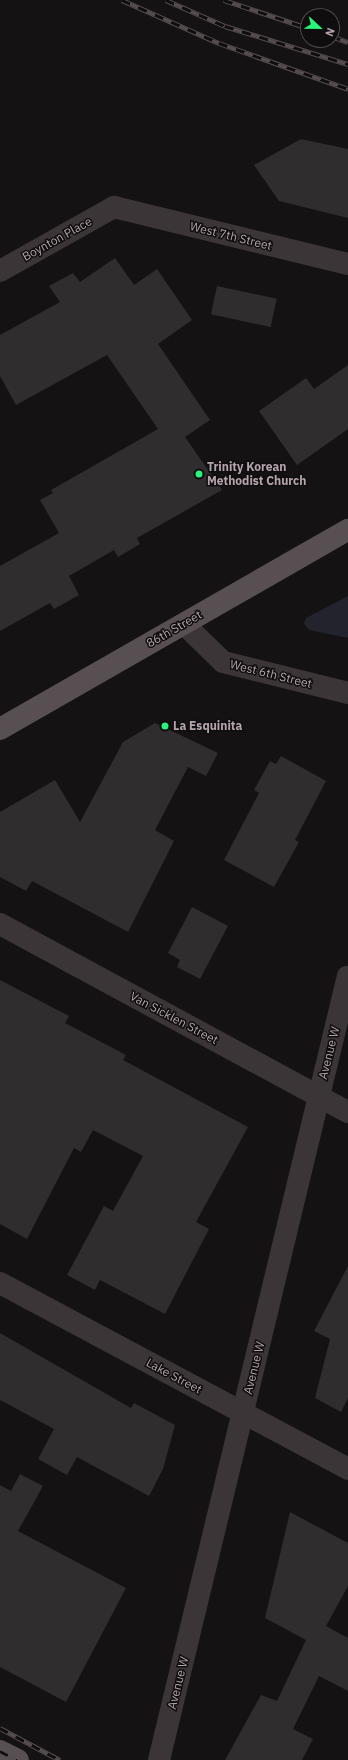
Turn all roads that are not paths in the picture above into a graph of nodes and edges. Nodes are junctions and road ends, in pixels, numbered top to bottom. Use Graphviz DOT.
graph roads {
  1 [pos="114,207"];
  2 [pos="348,264"];
  3 [pos="0,271"];
  4 [pos="348,530"];
  5 [pos="184,624"];
  6 [pos="348,693"];
  7 [pos="0,729"];
  8 [pos="0,924"];
  9 [pos="348,976"];
  10 [pos="319,1097"];
  11 [pos="348,1112"];
  12 [pos="0,1283"];
  13 [pos="243,1412"];
  14 [pos="348,1469"];
  15 [pos="0,1751"];
  16 [pos="18,1760"];
  17 [pos="159,1760"];
  1 -- 2 [label="street, West 7th Street"];
  1 -- 3 [label="street, Boynton Place"];
  4 -- 5 [label="main road, 86th Street"];
  5 -- 6 [label="street, West 6th Street"];
  5 -- 7 [label="main road, 86th Street"];
  8 -- 10 [label="street, Van Sicklen Street"];
  9 -- 10 [label="street, Avenue W"];
  10 -- 11 [label="street, Van Sicklen Street"];
  10 -- 13 [label="street, Avenue W"];
  12 -- 13 [label="street, Lake Street"];
  13 -- 14 [label="street, Lake Street"];
  13 -- 17 [label="street, Avenue W"];
  15 -- 16 [label="main road"];
}
